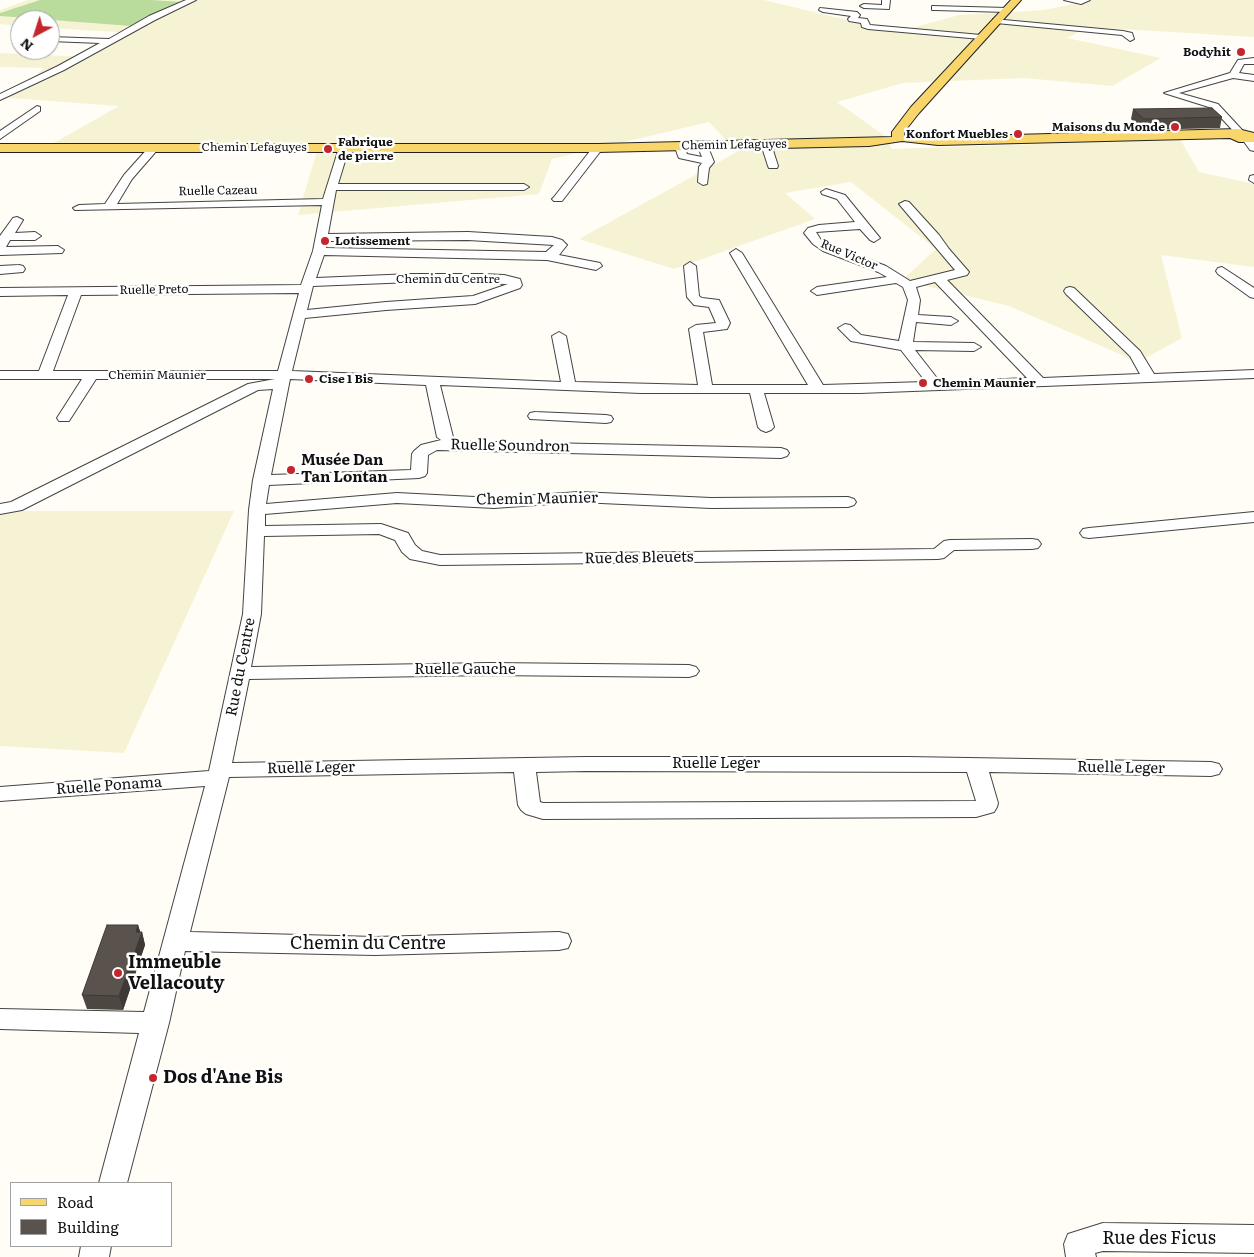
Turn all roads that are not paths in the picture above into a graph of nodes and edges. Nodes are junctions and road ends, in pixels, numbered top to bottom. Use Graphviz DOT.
graph roads {
  1 [pos="192,0"];
  2 [pos="886,0"];
  3 [pos="1016,0"];
  4 [pos="1068,0"];
  5 [pos="1086,0"];
  6 [pos="864,6"];
  7 [pos="823,10"];
  8 [pos="1007,10"];
  9 [pos="993,22"];
  10 [pos="981,37"];
  11 [pos="60,39"];
  12 [pos="1130,39"];
  13 [pos="111,41"];
  14 [pos="1254,61"];
  15 [pos="1233,74"];
  16 [pos="1254,78"];
  17 [pos="1169,93"];
  18 [pos="0,97"];
  19 [pos="37,109"];
  20 [pos="0,136"];
  21 [pos="1244,137"];
  22 [pos="900,141"];
  23 [pos="766,144"];
  24 [pos="703,146"];
  25 [pos="680,147"];
  26 [pos="0,148"];
  27 [pos="154,148"];
  28 [pos="344,148"];
  29 [pos="598,148"];
  30 [pos="709,162"];
  31 [pos="773,166"];
  32 [pos="703,182"];
  33 [pos="524,187"];
  34 [pos="826,192"];
  35 [pos="330,195"];
  36 [pos="558,199"];
  37 [pos="906,204"];
  38 [pos="109,207"];
  39 [pos="79,208"];
  40 [pos="17,220"];
  41 [pos="864,225"];
  42 [pos="34,236"];
  43 [pos="874,238"];
  44 [pos="3,242"];
  45 [pos="320,245"];
  46 [pos="58,250"];
  47 [pos="0,251"];
  48 [pos="736,253"];
  49 [pos="547,256"];
  50 [pos="596,266"];
  51 [pos="690,266"];
  52 [pos="19,269"];
  53 [pos="0,270"];
  54 [pos="1222,271"];
  55 [pos="937,277"];
  56 [pos="904,282"];
  57 [pos="308,285"];
  58 [pos="854,286"];
  59 [pos="76,291"];
  60 [pos="816,291"];
  61 [pos="1070,291"];
  62 [pos="0,292"];
  63 [pos="1254,294"];
  64 [pos="850,300"];
  65 [pos="300,315"];
  66 [pos="910,318"];
  67 [pos="951,321"];
  68 [pos="845,328"];
  69 [pos="559,336"];
  70 [pos="905,346"];
  71 [pos="974,347"];
  72 [pos="1254,374"];
  73 [pos="0,375"];
  74 [pos="44,375"];
  75 [pos="92,375"];
  76 [pos="1150,378"];
  77 [pos="283,380"];
  78 [pos="432,380"];
  79 [pos="1039,382"];
  80 [pos="563,386"];
  81 [pos="936,386"];
  82 [pos="706,389"];
  83 [pos="756,389"];
  84 [pos="818,389"];
  85 [pos="535,416"];
  86 [pos="64,418"];
  87 [pos="566,418"];
  88 [pos="606,420"];
  89 [pos="766,428"];
  90 [pos="446,437"];
  91 [pos="781,452"];
  92 [pos="261,480"];
  93 [pos="848,502"];
  94 [pos="0,509"];
  95 [pos="256,510"];
  96 [pos="1254,517"];
  97 [pos="255,531"];
  98 [pos="1089,534"];
  99 [pos="1032,544"];
  100 [pos="689,671"];
  101 [pos="241,673"];
  102 [pos="524,765"];
  103 [pos="976,765"];
  104 [pos="1211,769"];
  105 [pos="219,774"];
  106 [pos="0,794"];
  107 [pos="176,941"];
  108 [pos="559,942"];
  109 [pos="0,1019"];
  110 [pos="156,1023"];
  111 [pos="113,1182"];
  112 [pos="1254,1239"];
  113 [pos="1081,1257"];
  1 -- 13 [label="street"];
  2 -- 6 [label="street"];
  3 -- 8 [label="main road"];
  4 -- 5 [label="street"];
  7 -- 10 [label="street"];
  8 -- 9 [label="main road"];
  8 -- 9 [label="street"];
  9 -- 10 [label="main road"];
  9 -- 12 [label="street"];
  10 -- 22 [label="main road"];
  11 -- 13 [label="street"];
  13 -- 18 [label="street"];
  14 -- 15 [label="street"];
  15 -- 16 [label="street"];
  15 -- 17 [label="street"];
  17 -- 21 [label="street"];
  19 -- 20 [label="street"];
  21 -- 22 [label="main road, Chemin Lefaguyes"];
  22 -- 23 [label="main road, Chemin Lefaguyes"];
  23 -- 24 [label="main road, Chemin Lefaguyes"];
  23 -- 31 [label="street"];
  24 -- 25 [label="main road, Chemin Lefaguyes"];
  24 -- 30 [label="street"];
  25 -- 29 [label="main road, Chemin Lefaguyes"];
  25 -- 30 [label="street"];
  26 -- 27 [label="main road, Chemin Lefaguyes"];
  27 -- 28 [label="main road, Chemin Lefaguyes"];
  27 -- 38 [label="street"];
  28 -- 29 [label="main road, Chemin Lefaguyes"];
  28 -- 35 [label="street, Rue du Centre"];
  29 -- 36 [label="street"];
  30 -- 32 [label="street"];
  33 -- 35 [label="street, Ruelle Cazeau"];
  34 -- 41 [label="street"];
  35 -- 38 [label="street, Ruelle Cazeau"];
  35 -- 45 [label="street, Rue du Centre"];
  37 -- 55 [label="street"];
  38 -- 39 [label="street, Ruelle Cazeau"];
  40 -- 44 [label="street"];
  41 -- 43 [label="street"];
  41 -- 56 [label="street, Rue Victor"];
  42 -- 44 [label="street"];
  45 -- 49 [label="street, Chemin du Centre"];
  45 -- 49 [label="street"];
  45 -- 57 [label="street, Rue du Centre"];
  46 -- 47 [label="street"];
  48 -- 84 [label="street"];
  49 -- 50 [label="street, Chemin du Centre"];
  51 -- 82 [label="street"];
  52 -- 53 [label="street"];
  54 -- 63 [label="street"];
  55 -- 56 [label="street"];
  55 -- 79 [label="street"];
  56 -- 58 [label="street"];
  56 -- 66 [label="street"];
  57 -- 59 [label="street, Ruelle Preto"];
  57 -- 65 [label="street, Rue du Centre"];
  57 -- 65 [label="street, Chemin du Centre"];
  58 -- 60 [label="street"];
  58 -- 64 [label="street"];
  59 -- 62 [label="street, Ruelle Preto"];
  59 -- 74 [label="street"];
  61 -- 76 [label="street"];
  65 -- 77 [label="street, Rue du Centre"];
  66 -- 67 [label="street"];
  66 -- 70 [label="street"];
  68 -- 70 [label="street"];
  69 -- 80 [label="street"];
  70 -- 71 [label="street"];
  70 -- 81 [label="street"];
  72 -- 76 [label="street, Chemin Maunier"];
  73 -- 74 [label="street, Chemin Maunier"];
  74 -- 75 [label="street, Chemin Maunier"];
  75 -- 77 [label="street, Chemin Maunier"];
  75 -- 86 [label="street, Chemin Maunier"];
  76 -- 79 [label="street, Chemin Maunier"];
  77 -- 78 [label="street, Chemin Maunier"];
  77 -- 92 [label="street, Rue du Centre"];
  77 -- 94 [label="street, Chemin Maunier"];
  78 -- 80 [label="street, Chemin Maunier"];
  78 -- 90 [label="street"];
  79 -- 81 [label="street, Chemin Maunier"];
  80 -- 82 [label="street, Chemin Maunier"];
  80 -- 87 [label="street"];
  81 -- 84 [label="street, Chemin Maunier"];
  82 -- 83 [label="street, Chemin Maunier"];
  83 -- 84 [label="street, Chemin Maunier"];
  83 -- 89 [label="street"];
  85 -- 87 [label="street"];
  87 -- 88 [label="street"];
  91 -- 92 [label="street, Ruelle Soundron"];
  92 -- 95 [label="street, Rue du Centre"];
  93 -- 95 [label="street, Chemin Maunier"];
  95 -- 97 [label="street, Rue du Centre"];
  96 -- 98 [label="street"];
  97 -- 99 [label="street, Rue des Bleuets"];
  97 -- 101 [label="street, Rue du Centre"];
  100 -- 101 [label="street, Ruelle Gauche"];
  101 -- 105 [label="street, Rue du Centre"];
  102 -- 103 [label="street, Ruelle Leger"];
  102 -- 103 [label="street"];
  102 -- 105 [label="street, Ruelle Leger"];
  103 -- 104 [label="street, Ruelle Leger"];
  105 -- 106 [label="street, Ruelle Ponama"];
  105 -- 107 [label="street, Rue du Centre"];
  107 -- 108 [label="street, Chemin du Centre"];
  107 -- 110 [label="street, Rue du Centre"];
  109 -- 110 [label="street"];
  110 -- 111 [label="street, Rue du Centre"];
  112 -- 113 [label="street, Rue des Ficus"];
}
